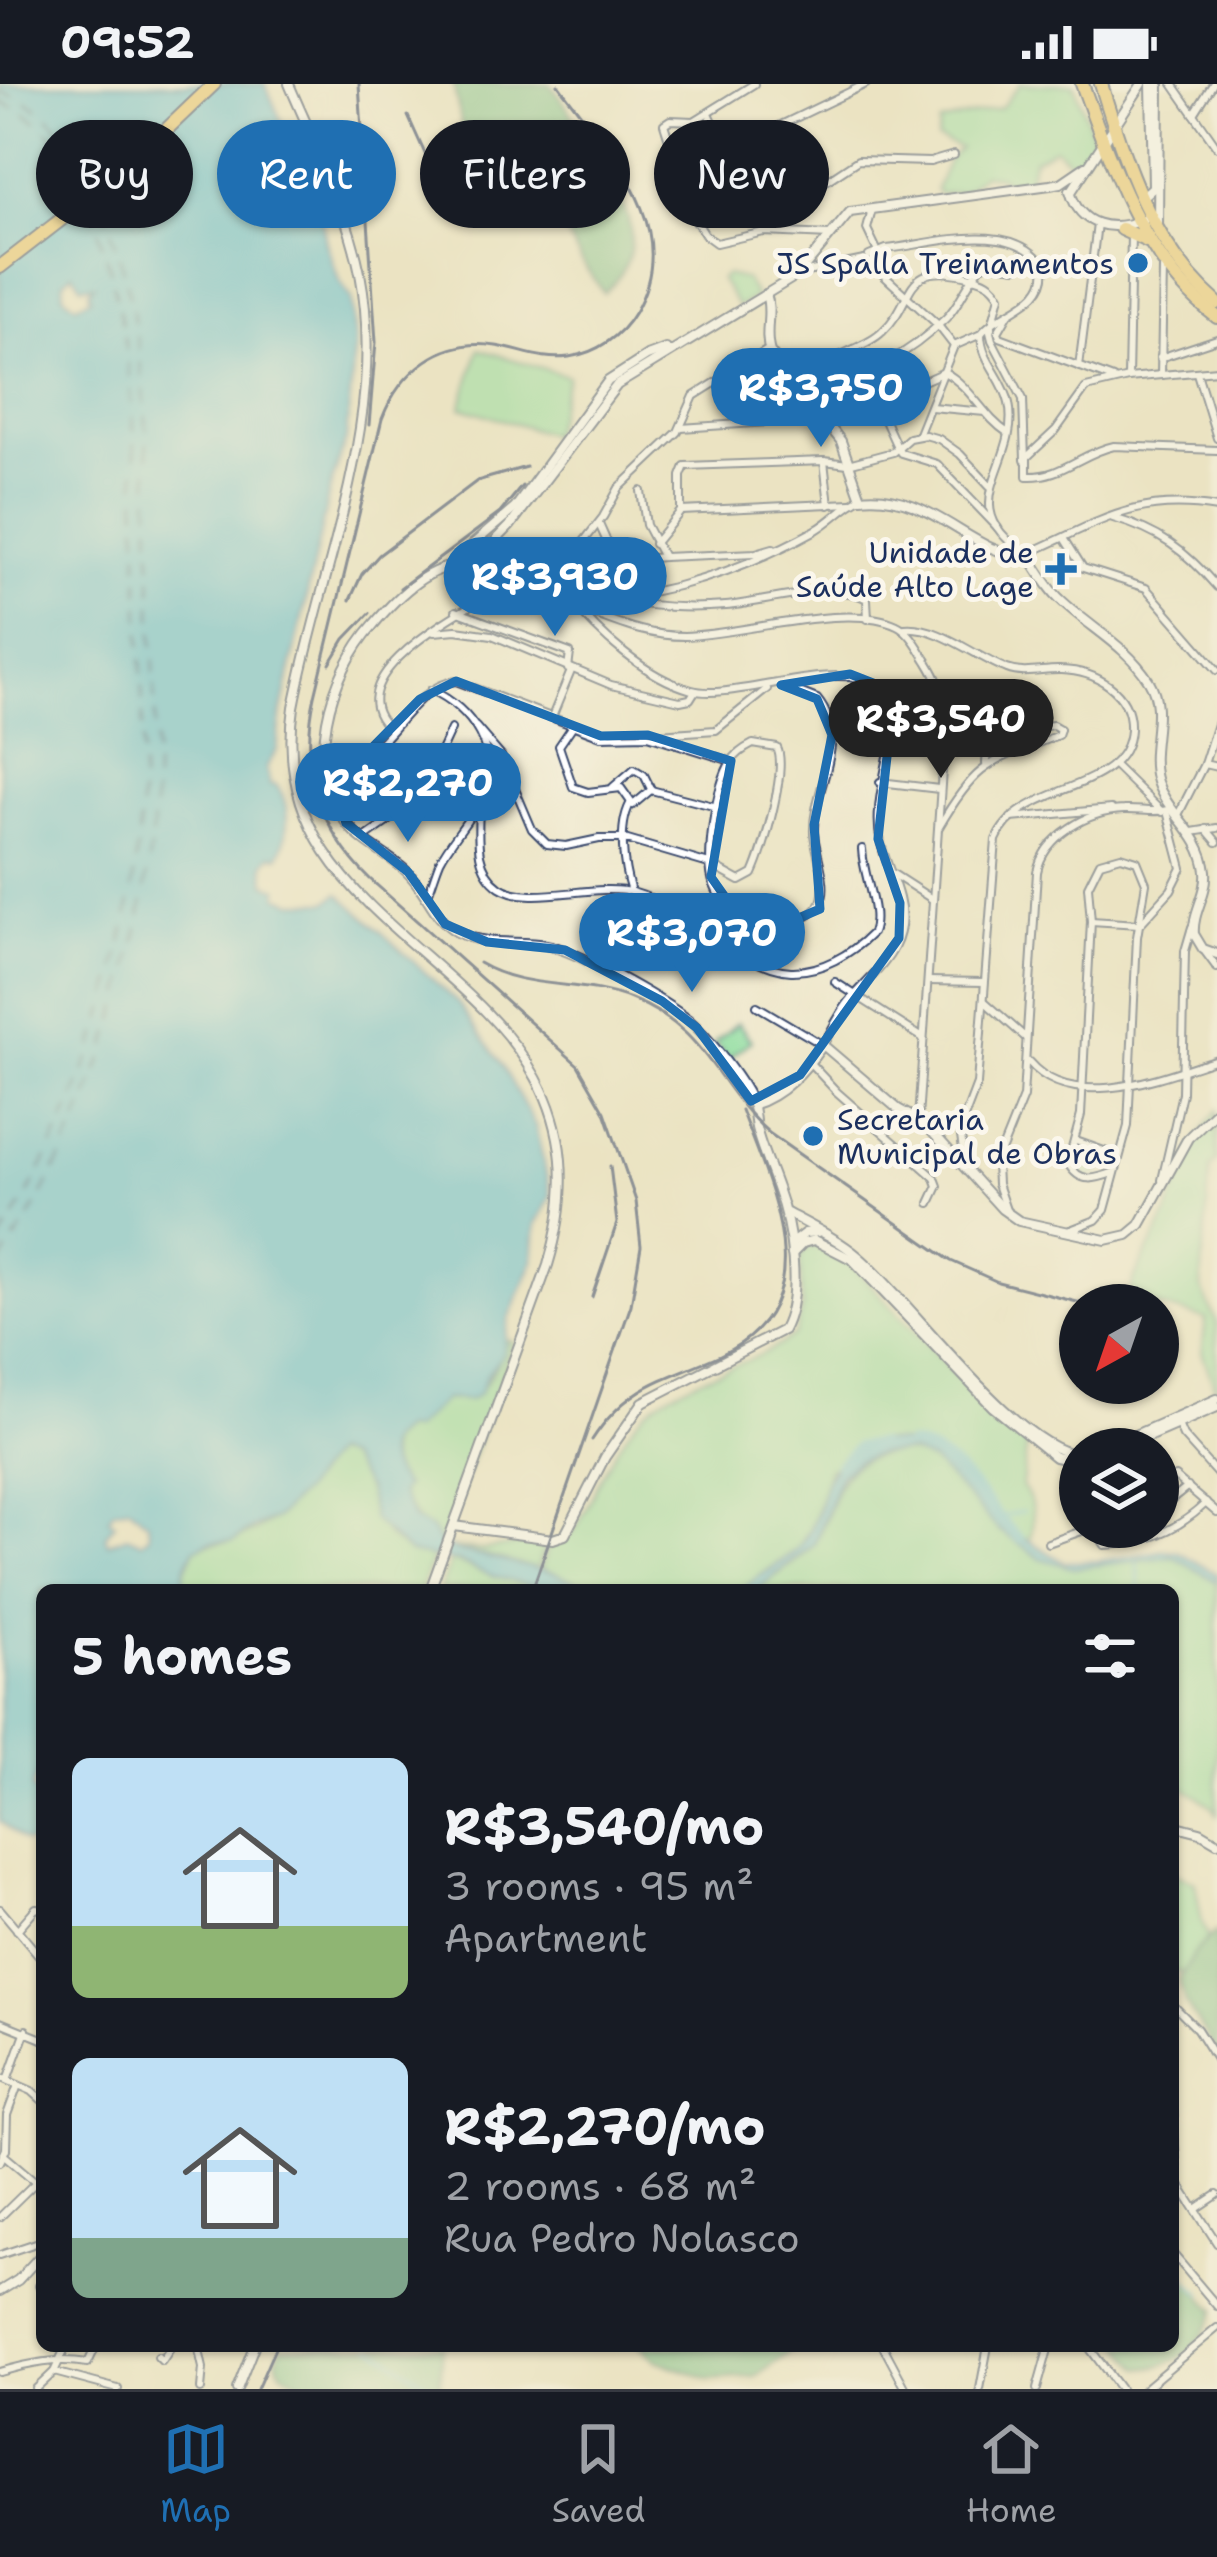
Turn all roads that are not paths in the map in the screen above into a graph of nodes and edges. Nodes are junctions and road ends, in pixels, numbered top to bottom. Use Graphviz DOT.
graph roads {
  1 [pos="209,84"];
  2 [pos="289,84"];
  3 [pos="754,84"];
  4 [pos="866,84"];
  5 [pos="1082,84"];
  6 [pos="1100,84"];
  7 [pos="1151,84"];
  8 [pos="1174,84"];
  9 [pos="1213,84"];
  10 [pos="709,113"];
  11 [pos="1194,114"];
  12 [pos="694,120"];
  13 [pos="712,120"];
  14 [pos="791,120"];
  15 [pos="1114,124"];
  16 [pos="1103,138"];
  17 [pos="1217,146"];
  18 [pos="953,155"];
  19 [pos="1086,166"];
  20 [pos="829,180"];
  21 [pos="1061,183"];
  22 [pos="1071,192"];
  23 [pos="1142,196"];
  24 [pos="874,208"];
  25 [pos="1140,223"];
  26 [pos="1097,224"];
  27 [pos="702,228"];
  28 [pos="763,228"];
  29 [pos="830,235"];
  30 [pos="868,237"];
  31 [pos="1153,239"];
  32 [pos="877,250"];
  33 [pos="867,258"];
  34 [pos="0,263"];
  35 [pos="1163,265"];
  36 [pos="1017,267"];
  37 [pos="799,274"];
  38 [pos="973,276"];
  39 [pos="1217,278"];
  40 [pos="1202,290"];
  41 [pos="766,294"];
  42 [pos="904,296"];
  43 [pos="1217,303"];
  44 [pos="1009,313"];
  45 [pos="1217,317"];
  46 [pos="995,320"];
  47 [pos="937,324"];
  48 [pos="981,334"];
  49 [pos="1217,339"];
  50 [pos="957,345"];
  51 [pos="769,349"];
  52 [pos="984,355"];
  53 [pos="838,356"];
  54 [pos="1160,358"];
  55 [pos="1079,367"];
  56 [pos="1217,370"];
  57 [pos="944,372"];
  58 [pos="1197,373"];
  59 [pos="1161,376"];
  60 [pos="1128,378"];
  61 [pos="1116,380"];
  62 [pos="803,392"];
  63 [pos="876,401"];
  64 [pos="931,407"];
  65 [pos="820,412"];
  66 [pos="985,412"];
  67 [pos="829,423"];
  68 [pos="680,428"];
  69 [pos="1008,434"];
  70 [pos="918,436"];
  71 [pos="1217,438"];
  72 [pos="897,447"];
  73 [pos="1217,450"];
  74 [pos="651,459"];
  75 [pos="824,461"];
  76 [pos="1025,462"];
  77 [pos="851,464"];
  78 [pos="645,472"];
  79 [pos="990,486"];
  80 [pos="641,491"];
  81 [pos="856,501"];
  82 [pos="829,505"];
  83 [pos="1217,508"];
  84 [pos="681,511"];
  85 [pos="1110,518"];
  86 [pos="598,524"];
  87 [pos="999,529"];
  88 [pos="1064,538"];
  89 [pos="654,544"];
  90 [pos="783,546"];
  91 [pos="1027,554"];
  92 [pos="663,557"];
  93 [pos="616,562"];
  94 [pos="466,565"];
  95 [pos="575,566"];
  96 [pos="492,576"];
  97 [pos="507,584"];
  98 [pos="1217,587"];
  99 [pos="607,596"];
  100 [pos="570,598"];
  101 [pos="577,608"];
  102 [pos="456,611"];
  103 [pos="868,620"];
  104 [pos="904,629"];
  105 [pos="434,632"];
  106 [pos="570,669"];
  107 [pos="1217,670"];
  108 [pos="781,685"];
  109 [pos="770,686"];
  110 [pos="431,690"];
  111 [pos="695,691"];
  112 [pos="944,693"];
  113 [pos="552,717"];
  114 [pos="1217,724"];
  115 [pos="988,726"];
  116 [pos="572,727"];
  117 [pos="476,728"];
  118 [pos="451,729"];
  119 [pos="391,730"];
  120 [pos="648,735"];
  121 [pos="326,761"];
  122 [pos="731,761"];
  123 [pos="986,764"];
  124 [pos="1204,764"];
  125 [pos="1114,765"];
  126 [pos="1217,767"];
  127 [pos="880,782"];
  128 [pos="615,784"];
  129 [pos="939,789"];
  130 [pos="651,790"];
  131 [pos="479,802"];
  132 [pos="630,804"];
  133 [pos="717,807"];
  134 [pos="1121,810"];
  135 [pos="1170,812"];
  136 [pos="1009,818"];
  137 [pos="1217,828"];
  138 [pos="1206,829"];
  139 [pos="937,831"];
  140 [pos="1192,832"];
  141 [pos="363,839"];
  142 [pos="624,839"];
  143 [pos="1217,842"];
  144 [pos="862,849"];
  145 [pos="709,864"];
  146 [pos="885,865"];
  147 [pos="631,892"];
  148 [pos="427,897"];
  149 [pos="932,898"];
  150 [pos="1091,921"];
  151 [pos="1193,922"];
  152 [pos="1138,926"];
  153 [pos="773,929"];
  154 [pos="723,940"];
  155 [pos="1203,949"];
  156 [pos="1217,954"];
  157 [pos="1217,968"];
  158 [pos="927,981"];
  159 [pos="835,982"];
  160 [pos="984,982"];
  161 [pos="855,995"];
  162 [pos="983,1000"];
  163 [pos="757,1006"];
  164 [pos="923,1038"];
  165 [pos="1026,1038"];
  166 [pos="823,1045"];
  167 [pos="1217,1059"];
  168 [pos="1028,1060"];
  169 [pos="810,1063"];
  170 [pos="1183,1070"];
  171 [pos="1082,1087"];
  172 [pos="1132,1087"];
  173 [pos="752,1105"];
  174 [pos="1217,1109"];
  175 [pos="918,1119"];
  176 [pos="1076,1142"];
  177 [pos="1119,1156"];
  178 [pos="965,1165"];
  179 [pos="1115,1172"];
  180 [pos="1156,1201"];
  181 [pos="930,1203"];
  182 [pos="1007,1214"];
  183 [pos="787,1216"];
  184 [pos="1066,1231"];
  185 [pos="805,1233"];
  186 [pos="819,1237"];
  187 [pos="792,1248"];
  188 [pos="1217,1403"];
  189 [pos="1176,1420"];
  190 [pos="1156,1428"];
  191 [pos="1161,1428"];
  192 [pos="1059,1450"];
  193 [pos="1217,1474"];
  194 [pos="1179,1480"];
  195 [pos="1188,1487"];
  196 [pos="1179,1494"];
  197 [pos="1206,1503"];
  198 [pos="1217,1513"];
  199 [pos="1179,1525"];
  200 [pos="454,1526"];
  201 [pos="1059,1539"];
  202 [pos="1048,1543"];
  203 [pos="432,1584"];
  204 [pos="1179,1826"];
  205 [pos="1217,1842"];
  206 [pos="36,1908"];
  207 [pos="0,1909"];
  208 [pos="17,1930"];
  209 [pos="36,1952"];
  210 [pos="1179,2012"];
  211 [pos="0,2022"];
  212 [pos="26,2030"];
  213 [pos="36,2036"];
  214 [pos="1217,2060"];
  215 [pos="4,2079"];
  216 [pos="18,2085"];
  217 [pos="36,2096"];
  218 [pos="2,2159"];
  219 [pos="36,2177"];
  220 [pos="36,2182"];
  221 [pos="1179,2184"];
  222 [pos="1217,2195"];
  223 [pos="1196,2209"];
  224 [pos="0,2217"];
  225 [pos="36,2243"];
  226 [pos="1217,2243"];
  227 [pos="0,2255"];
  228 [pos="36,2260"];
  229 [pos="1179,2261"];
  230 [pos="0,2291"];
  231 [pos="1217,2306"];
  232 [pos="1217,2328"];
  233 [pos="65,2352"];
  234 [pos="93,2352"];
  235 [pos="168,2352"];
  236 [pos="199,2352"];
  237 [pos="252,2352"];
  238 [pos="886,2352"];
  239 [pos="987,2352"];
  240 [pos="1047,2352"];
  241 [pos="1092,2352"];
  242 [pos="158,2357"];
  243 [pos="63,2359"];
  244 [pos="0,2372"];
  245 [pos="54,2372"];
  246 [pos="1117,2388"];
  247 [pos="36,2389"];
  248 [pos="118,2389"];
  249 [pos="201,2389"];
  250 [pos="238,2389"];
  251 [pos="905,2389"];
  252 [pos="980,2389"];
  253 [pos="1037,2389"];
  254 [pos="1144,2389"];
  1 -- 34 [label="main road"];
  2 -- 200 [label="street"];
  3 -- 10 [label="street"];
  4 -- 14 [label="street"];
  5 -- 16 [label="main road"];
  6 -- 15 [label="main road"];
  7 -- 15 [label="street"];
  7 -- 23 [label="street"];
  7 -- 25 [label="street"];
  8 -- 11 [label="street"];
  9 -- 11 [label="street"];
  10 -- 12 [label="street"];
  10 -- 13 [label="street"];
  11 -- 17 [label="street"];
  15 -- 16 [label="street"];
  15 -- 23 [label="main road"];
  16 -- 19 [label="street"];
  16 -- 25 [label="main road"];
  18 -- 20 [label="street"];
  19 -- 21 [label="street"];
  19 -- 22 [label="street"];
  21 -- 22 [label="street"];
  21 -- 24 [label="street"];
  22 -- 26 [label="street"];
  23 -- 25 [label="main road"];
  24 -- 29 [label="street"];
  24 -- 30 [label="street"];
  25 -- 26 [label="street"];
  25 -- 31 [label="main road"];
  25 -- 31 [label="main road"];
  25 -- 60 [label="street"];
  26 -- 55 [label="street"];
  27 -- 28 [label="street"];
  28 -- 29 [label="street"];
  29 -- 37 [label="street"];
  30 -- 32 [label="street"];
  30 -- 33 [label="street"];
  31 -- 35 [label="main road"];
  31 -- 40 [label="main road"];
  32 -- 33 [label="street"];
  32 -- 44 [label="street"];
  33 -- 37 [label="street"];
  33 -- 42 [label="street"];
  35 -- 45 [label="main road"];
  35 -- 54 [label="street"];
  36 -- 38 [label="street"];
  37 -- 41 [label="street"];
  38 -- 42 [label="street"];
  38 -- 46 [label="street"];
  38 -- 47 [label="street"];
  39 -- 40 [label="street"];
  40 -- 43 [label="main road"];
  41 -- 51 [label="street"];
  41 -- 94 [label="street"];
  42 -- 47 [label="street"];
  42 -- 53 [label="street"];
  44 -- 46 [label="street"];
  44 -- 55 [label="street"];
  46 -- 48 [label="street"];
  46 -- 76 [label="street"];
  47 -- 50 [label="street"];
  47 -- 62 [label="street"];
  48 -- 50 [label="street"];
  48 -- 52 [label="street"];
  49 -- 54 [label="street"];
  50 -- 52 [label="street"];
  50 -- 57 [label="street"];
  51 -- 62 [label="street"];
  51 -- 68 [label="street"];
  52 -- 69 [label="street"];
  54 -- 59 [label="street"];
  55 -- 61 [label="street"];
  56 -- 58 [label="street"];
  57 -- 63 [label="street"];
  57 -- 64 [label="street"];
  57 -- 66 [label="street"];
  58 -- 59 [label="street"];
  58 -- 71 [label="street"];
  59 -- 60 [label="street"];
  60 -- 61 [label="street"];
  61 -- 76 [label="street"];
  62 -- 65 [label="street"];
  63 -- 67 [label="street"];
  63 -- 72 [label="street"];
  64 -- 66 [label="street"];
  64 -- 70 [label="street"];
  65 -- 67 [label="street"];
  65 -- 68 [label="street"];
  66 -- 69 [label="street"];
  67 -- 77 [label="street"];
  68 -- 74 [label="street"];
  69 -- 79 [label="street"];
  70 -- 72 [label="street"];
  70 -- 79 [label="street"];
  72 -- 77 [label="street"];
  72 -- 87 [label="street"];
  73 -- 76 [label="street"];
  74 -- 78 [label="street"];
  74 -- 86 [label="street"];
  75 -- 77 [label="street"];
  75 -- 82 [label="street"];
  75 -- 84 [label="street"];
  77 -- 81 [label="street"];
  79 -- 87 [label="street"];
  80 -- 89 [label="street"];
  81 -- 82 [label="street"];
  81 -- 90 [label="street"];
  81 -- 91 [label="street"];
  82 -- 84 [label="street"];
  83 -- 85 [label="street"];
  84 -- 89 [label="street"];
  85 -- 88 [label="street"];
  85 -- 98 [label="street"];
  86 -- 93 [label="street"];
  86 -- 95 [label="street"];
  87 -- 91 [label="street"];
  88 -- 91 [label="street"];
  88 -- 107 [label="street"];
  89 -- 92 [label="street"];
  90 -- 92 [label="street"];
  90 -- 99 [label="street"];
  91 -- 135 [label="street"];
  92 -- 93 [label="street"];
  93 -- 95 [label="street"];
  94 -- 96 [label="street"];
  94 -- 121 [label="street"];
  95 -- 96 [label="street"];
  96 -- 97 [label="street"];
  97 -- 100 [label="street"];
  97 -- 102 [label="street"];
  99 -- 100 [label="street"];
  99 -- 103 [label="street"];
  100 -- 101 [label="street"];
  101 -- 103 [label="street"];
  101 -- 111 [label="street"];
  102 -- 105 [label="street"];
  102 -- 106 [label="street"];
  103 -- 104 [label="street"];
  104 -- 112 [label="street"];
  104 -- 125 [label="street"];
  105 -- 106 [label="street"];
  105 -- 119 [label="street"];
  106 -- 111 [label="street"];
  106 -- 113 [label="street"];
  108 -- 109 [label="street"];
  108 -- 127 [label="street"];
  108 -- 153 [label="street"];
  109 -- 111 [label="street"];
  109 -- 120 [label="street"];
  110 -- 113 [label="street"];
  110 -- 117 [label="street"];
  110 -- 119 [label="street"];
  112 -- 115 [label="street"];
  112 -- 129 [label="street"];
  113 -- 116 [label="street"];
  114 -- 124 [label="street"];
  115 -- 123 [label="street"];
  115 -- 123 [label="street"];
  116 -- 120 [label="street"];
  116 -- 128 [label="street"];
  117 -- 131 [label="street"];
  117 -- 142 [label="street"];
  118 -- 141 [label="street"];
  119 -- 121 [label="street"];
  120 -- 122 [label="street"];
  121 -- 141 [label="street"];
  122 -- 133 [label="street"];
  122 -- 145 [label="street"];
  123 -- 139 [label="street"];
  124 -- 126 [label="street"];
  124 -- 135 [label="street"];
  125 -- 135 [label="street"];
  125 -- 136 [label="street"];
  127 -- 129 [label="street"];
  127 -- 146 [label="street"];
  128 -- 130 [label="street"];
  128 -- 132 [label="street"];
  129 -- 139 [label="street"];
  130 -- 132 [label="street"];
  130 -- 133 [label="street"];
  131 -- 147 [label="street"];
  131 -- 148 [label="street"];
  132 -- 142 [label="street"];
  133 -- 145 [label="street"];
  134 -- 135 [label="street"];
  134 -- 136 [label="street"];
  134 -- 165 [label="street"];
  135 -- 140 [label="street"];
  135 -- 152 [label="street"];
  136 -- 160 [label="street"];
  137 -- 138 [label="street"];
  138 -- 140 [label="street"];
  138 -- 143 [label="street"];
  139 -- 149 [label="street"];
  140 -- 151 [label="street"];
  141 -- 148 [label="street"];
  142 -- 145 [label="street"];
  142 -- 147 [label="street"];
  144 -- 154 [label="street"];
  145 -- 153 [label="street"];
  146 -- 149 [label="street"];
  146 -- 161 [label="street"];
  147 -- 154 [label="street"];
  148 -- 173 [label="street"];
  149 -- 158 [label="street"];
  150 -- 152 [label="street"];
  150 -- 152 [label="street"];
  150 -- 171 [label="street"];
  151 -- 155 [label="street"];
  151 -- 170 [label="street"];
  152 -- 172 [label="street"];
  153 -- 154 [label="street"];
  155 -- 156 [label="street"];
  155 -- 157 [label="street"];
  158 -- 160 [label="street"];
  158 -- 164 [label="street"];
  159 -- 161 [label="street"];
  160 -- 162 [label="street"];
  161 -- 164 [label="street"];
  161 -- 166 [label="street"];
  162 -- 165 [label="street"];
  162 -- 178 [label="street"];
  163 -- 166 [label="street"];
  164 -- 175 [label="street"];
  165 -- 168 [label="street"];
  166 -- 169 [label="street"];
  166 -- 175 [label="street"];
  167 -- 170 [label="street"];
  168 -- 171 [label="street"];
  168 -- 182 [label="street"];
  169 -- 173 [label="street"];
  169 -- 181 [label="street"];
  170 -- 172 [label="street"];
  170 -- 180 [label="street"];
  171 -- 172 [label="street"];
  171 -- 176 [label="street"];
  172 -- 177 [label="street"];
  173 -- 183 [label="street"];
  174 -- 180 [label="street"];
  175 -- 178 [label="street"];
  176 -- 177 [label="street"];
  176 -- 179 [label="street"];
  177 -- 179 [label="street"];
  178 -- 182 [label="street"];
  179 -- 184 [label="street"];
  180 -- 184 [label="street"];
  182 -- 184 [label="street"];
  183 -- 185 [label="street"];
  183 -- 186 [label="street"];
  183 -- 187 [label="street"];
  185 -- 186 [label="street"];
  185 -- 187 [label="street"];
  186 -- 187 [label="street"];
  186 -- 192 [label="street"];
  187 -- 200 [label="street"];
  188 -- 189 [label="street"];
  189 -- 190 [label="street"];
  189 -- 191 [label="street"];
  189 -- 193 [label="street"];
  194 -- 195 [label="street"];
  195 -- 196 [label="street"];
  195 -- 197 [label="street"];
  197 -- 198 [label="street"];
  197 -- 199 [label="street"];
  200 -- 203 [label="street"];
  201 -- 202 [label="street"];
  204 -- 205 [label="street"];
  206 -- 208 [label="street"];
  207 -- 208 [label="street"];
  208 -- 209 [label="street"];
  210 -- 214 [label="street"];
  211 -- 212 [label="street"];
  212 -- 213 [label="street"];
  212 -- 215 [label="street"];
  215 -- 216 [label="street"];
  216 -- 217 [label="street"];
  216 -- 218 [label="street"];
  218 -- 219 [label="street"];
  220 -- 224 [label="street"];
  221 -- 223 [label="street"];
  222 -- 223 [label="street"];
  223 -- 226 [label="street"];
  225 -- 227 [label="street"];
  228 -- 230 [label="street"];
  229 -- 231 [label="street"];
  232 -- 254 [label="street"];
  233 -- 243 [label="street"];
  234 -- 243 [label="street"];
  235 -- 242 [label="street"];
  236 -- 249 [label="street"];
  237 -- 250 [label="street"];
  238 -- 251 [label="street"];
  239 -- 252 [label="street"];
  240 -- 253 [label="street"];
  241 -- 246 [label="street"];
  243 -- 244 [label="street"];
  243 -- 245 [label="street"];
  245 -- 247 [label="street"];
  245 -- 248 [label="street"];
}
